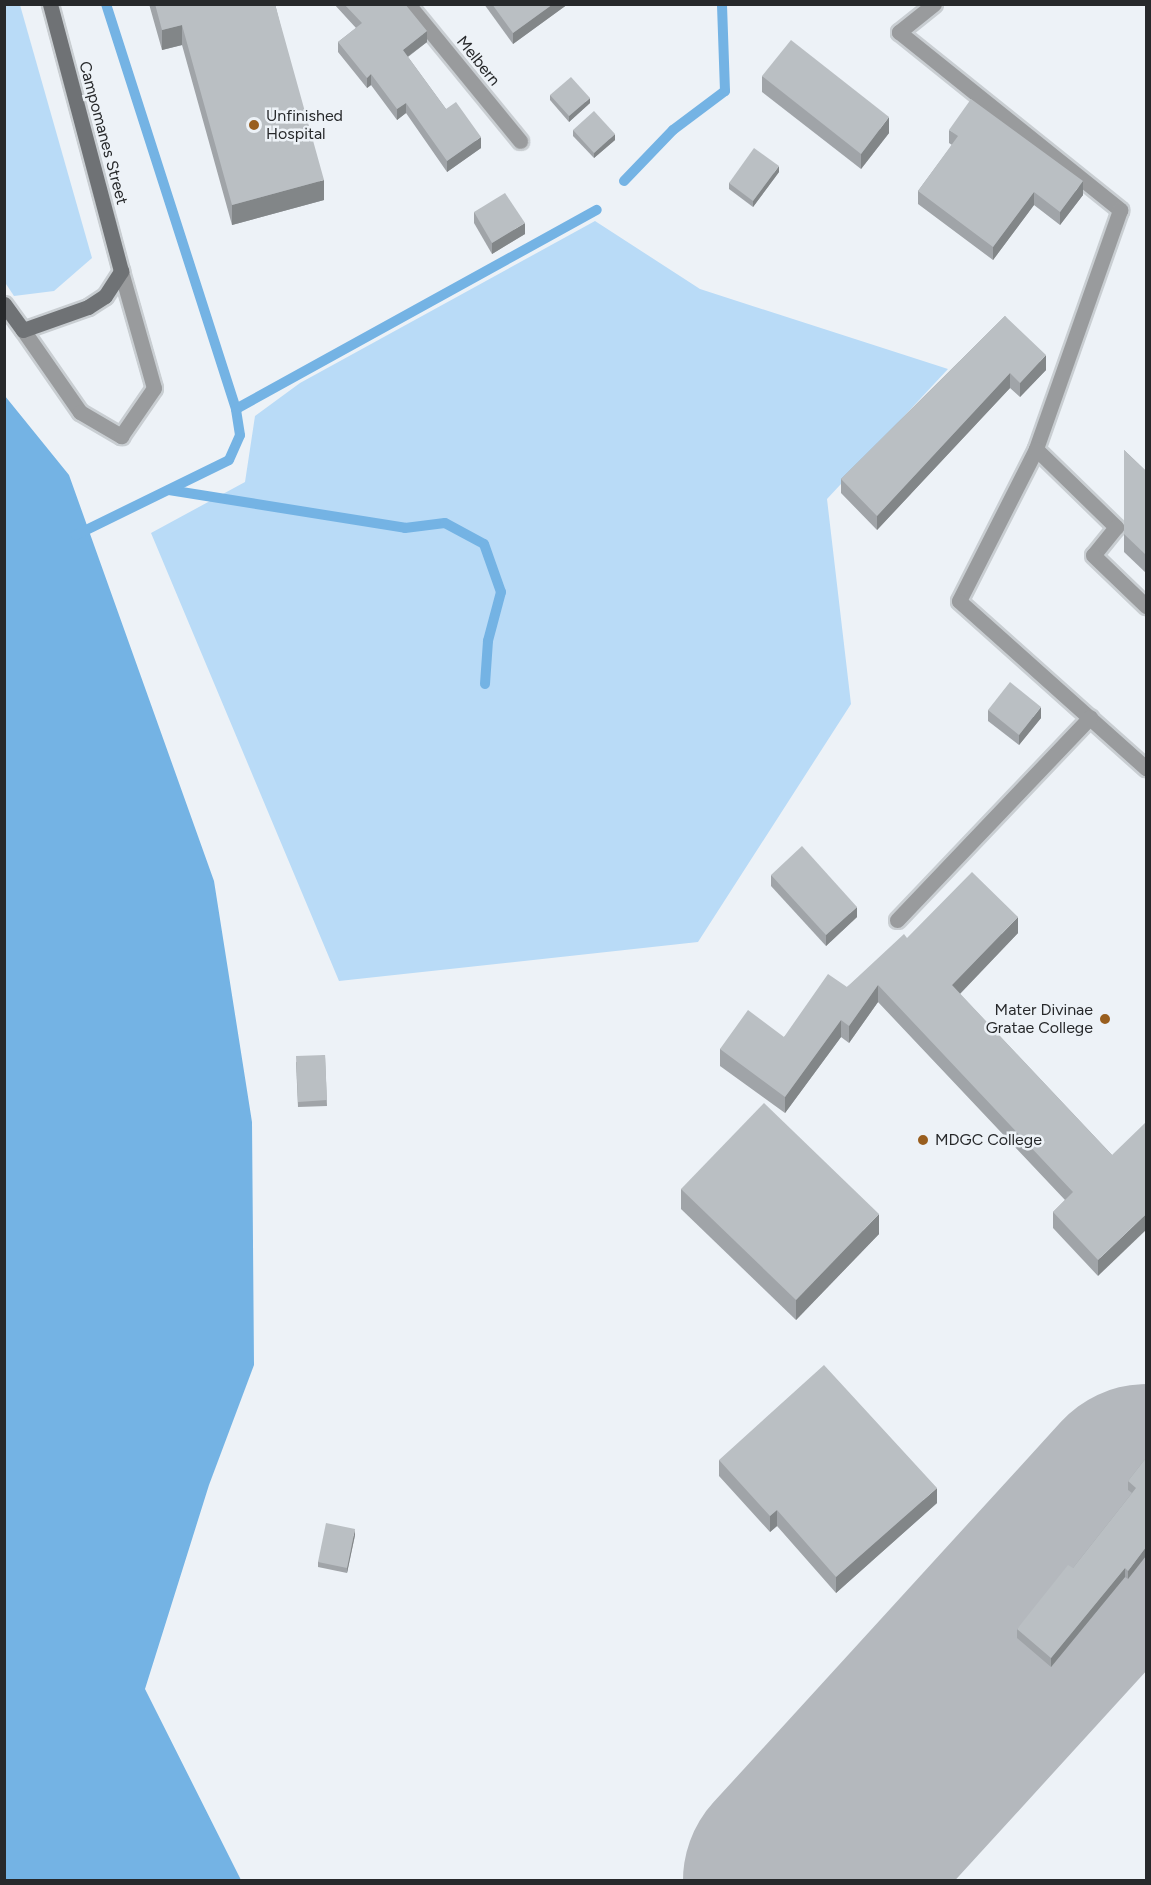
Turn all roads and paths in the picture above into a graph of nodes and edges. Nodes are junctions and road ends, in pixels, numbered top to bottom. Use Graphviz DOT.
graph roads {
  1 [pos="50,4"];
  2 [pos="408,4"];
  3 [pos="934,4"];
  4 [pos="520,141"];
  5 [pos="121,271"];
  6 [pos="4,304"];
  7 [pos="23,330"];
  8 [pos="1036,449"];
  9 [pos="1146,606"];
  10 [pos="1090,717"];
  11 [pos="1146,768"];
  12 [pos="897,920"];
  1 -- 5 [label="street, Campomanes Street"];
  2 -- 4 [label="street, Melbern"];
  3 -- 8 [label="street"];
  5 -- 7 [label="street"];
  5 -- 7 [label="street"];
  6 -- 7 [label="street"];
  8 -- 9 [label="street"];
  8 -- 10 [label="street"];
  10 -- 11 [label="street"];
  10 -- 12 [label="street"];
}
